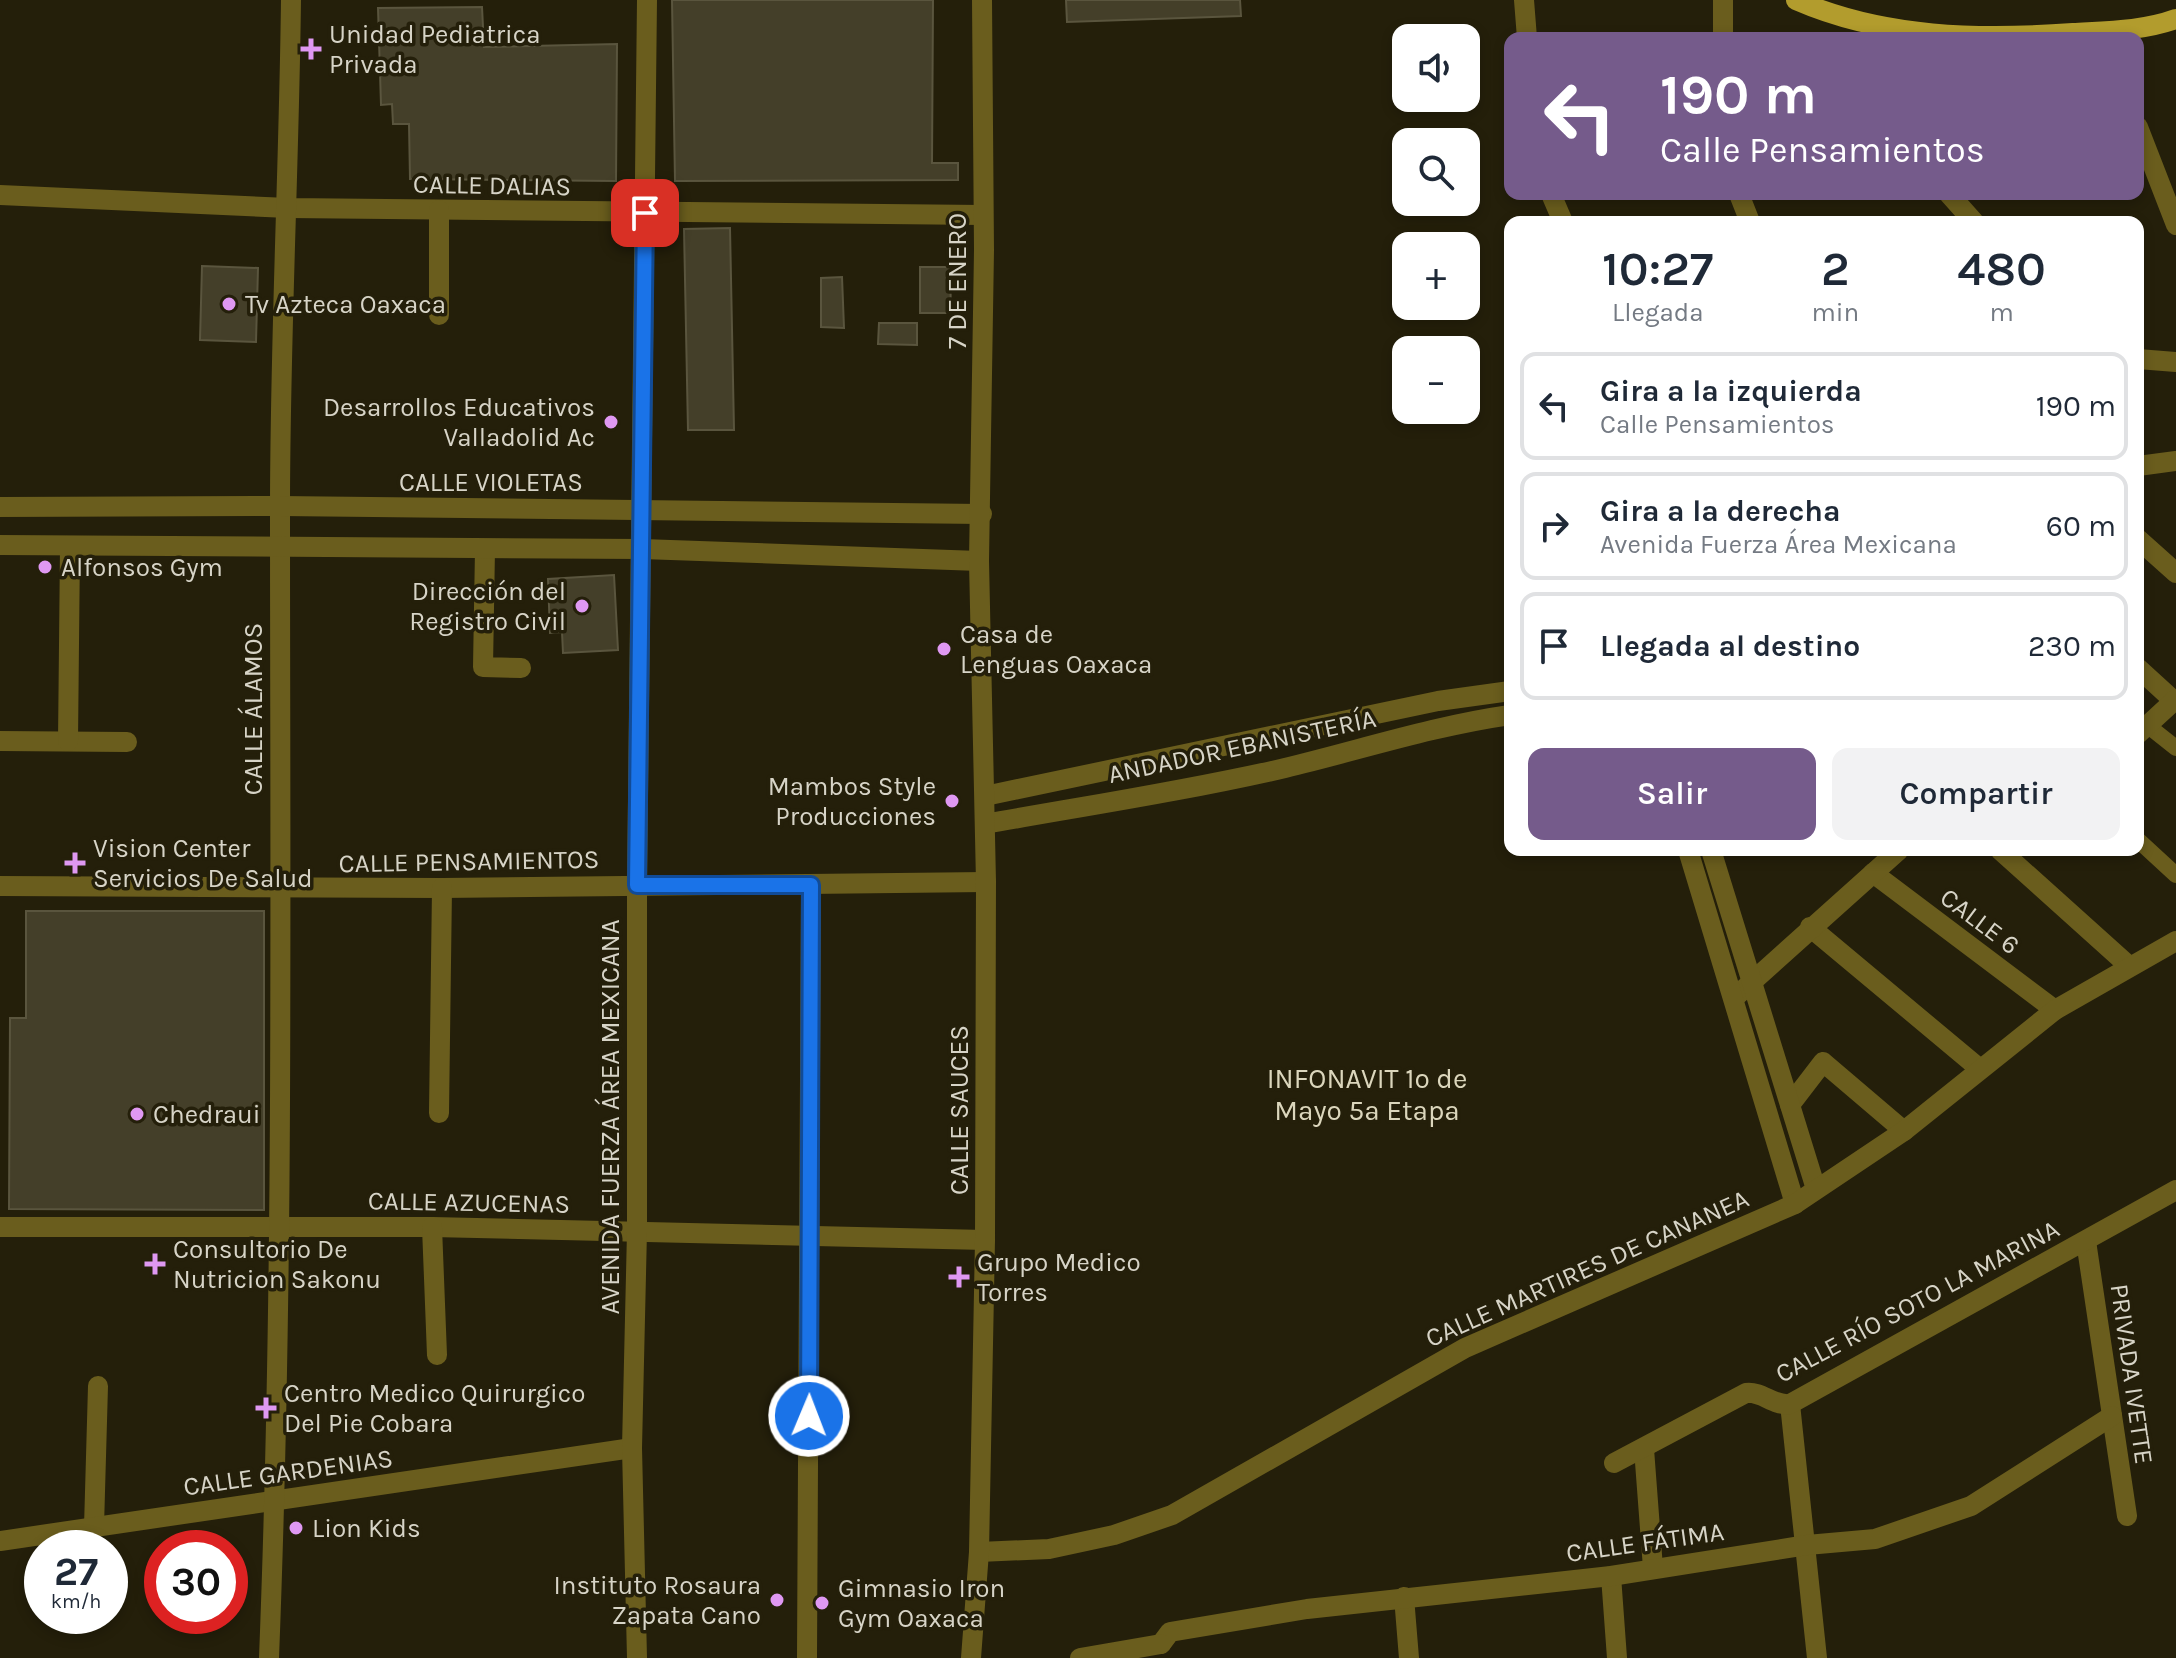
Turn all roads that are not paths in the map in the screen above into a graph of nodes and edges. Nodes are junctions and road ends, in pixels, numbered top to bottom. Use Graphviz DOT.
graph roads {
  1 [pos="291,0"];
  2 [pos="647,0"];
  3 [pos="982,0"];
  4 [pos="1524,0"];
  5 [pos="1723,0"];
  6 [pos="1796,0"];
  7 [pos="2176,19"];
  8 [pos="1527,32"];
  9 [pos="1723,32"];
  10 [pos="1904,32"];
  11 [pos="2127,32"];
  12 [pos="2144,142"];
  13 [pos="0,195"];
  14 [pos="1954,200"];
  15 [pos="288,208"];
  16 [pos="439,210"];
  17 [pos="645,213"];
  18 [pos="983,215"];
  19 [pos="1969,216"];
  20 [pos="2176,225"];
  21 [pos="439,315"];
  22 [pos="2144,359"];
  23 [pos="2176,362"];
  24 [pos="2176,461"];
  25 [pos="2144,465"];
  26 [pos="280,506"];
  27 [pos="0,507"];
  28 [pos="641,509"];
  29 [pos="982,514"];
  30 [pos="2144,544"];
  31 [pos="0,545"];
  32 [pos="70,547"];
  33 [pos="281,548"];
  34 [pos="485,549"];
  35 [pos="642,549"];
  36 [pos="979,561"];
  37 [pos="2176,573"];
  38 [pos="521,668"];
  39 [pos="2144,673"];
  40 [pos="1504,692"];
  41 [pos="2175,700"];
  42 [pos="1504,716"];
  43 [pos="2144,727"];
  44 [pos="2144,730"];
  45 [pos="0,741"];
  46 [pos="68,741"];
  47 [pos="127,742"];
  48 [pos="2176,748"];
  49 [pos="985,796"];
  50 [pos="985,824"];
  51 [pos="2144,846"];
  52 [pos="1690,856"];
  53 [pos="1713,856"];
  54 [pos="1892,856"];
  55 [pos="2007,856"];
  56 [pos="1873,873"];
  57 [pos="2176,875"];
  58 [pos="986,882"];
  59 [pos="637,885"];
  60 [pos="811,885"];
  61 [pos="0,886"];
  62 [pos="278,888"];
  63 [pos="442,888"];
  64 [pos="1810,927"];
  65 [pos="2176,941"];
  66 [pos="2129,966"];
  67 [pos="1752,980"];
  68 [pos="1734,998"];
  69 [pos="2055,1010"];
  70 [pos="1980,1069"];
  71 [pos="1790,1105"];
  72 [pos="439,1113"];
  73 [pos="1904,1131"];
  74 [pos="1816,1189"];
  75 [pos="2176,1190"];
  76 [pos="1795,1204"];
  77 [pos="278,1225"];
  78 [pos="0,1227"];
  79 [pos="432,1227"];
  80 [pos="637,1231"];
  81 [pos="811,1234"];
  82 [pos="985,1240"];
  83 [pos="2086,1241"];
  84 [pos="437,1355"];
  85 [pos="98,1386"];
  86 [pos="1790,1404"];
  87 [pos="2112,1416"];
  88 [pos="632,1448"];
  89 [pos="1644,1449"];
  90 [pos="1614,1463"];
  91 [pos="275,1501"];
  92 [pos="2127,1516"];
  93 [pos="94,1527"];
  94 [pos="0,1541"];
  95 [pos="1807,1545"];
  96 [pos="979,1552"];
  97 [pos="1653,1568"];
  98 [pos="1611,1576"];
  99 [pos="1404,1597"];
  100 [pos="1161,1651"];
  101 [pos="269,1658"];
  102 [pos="637,1658"];
  103 [pos="807,1658"];
  104 [pos="971,1658"];
  105 [pos="1080,1658"];
  106 [pos="1409,1658"];
  107 [pos="1617,1658"];
  108 [pos="1817,1658"];
  1 -- 15 [label="street, CALLE ÁLAMOS"];
  2 -- 17 [label="street, AVENIDA FUERZA ÁREA MEXICANA"];
  3 -- 18 [label="street, 7 DE ENERO"];
  4 -- 8 [label="street"];
  5 -- 9 [label="street"];
  6 -- 10 [label="main road"];
  7 -- 11 [label="main road"];
  12 -- 20 [label="street"];
  13 -- 15 [label="street, CALLE DALIAS"];
  14 -- 19 [label="street"];
  15 -- 16 [label="street, CALLE DALIAS"];
  15 -- 26 [label="street, CALLE ÁLAMOS"];
  16 -- 17 [label="street, CALLE DALIAS"];
  16 -- 21 [label="street"];
  17 -- 18 [label="street, CALLE DALIAS"];
  17 -- 28 [label="street, AVENIDA FUERZA ÁREA MEXICANA"];
  18 -- 29 [label="street, 7 DE ENERO"];
  22 -- 23 [label="street"];
  24 -- 25 [label="street"];
  26 -- 27 [label="street, CALLE VIOLETAS"];
  26 -- 28 [label="street, CALLE VIOLETAS"];
  26 -- 33 [label="street, CALLE ÁLAMOS"];
  28 -- 29 [label="street, CALLE VIOLETAS"];
  28 -- 35 [label="street, AVENIDA FUERZA ÁREA MEXICANA"];
  29 -- 36 [label="street, 7 DE ENERO"];
  30 -- 37 [label="street"];
  31 -- 32 [label="street"];
  32 -- 33 [label="street"];
  32 -- 46 [label="street"];
  33 -- 34 [label="street"];
  33 -- 62 [label="street, CALLE ÁLAMOS"];
  34 -- 35 [label="street"];
  34 -- 38 [label="street"];
  35 -- 36 [label="street"];
  35 -- 59 [label="street, AVENIDA FUERZA ÁREA MEXICANA"];
  36 -- 49 [label="street, CALLE SAUCES"];
  39 -- 41 [label="street"];
  40 -- 49 [label="street, ANDADOR EBANISTERÍA"];
  41 -- 43 [label="street"];
  42 -- 50 [label="street, ANDADOR EBANISTERÍA"];
  44 -- 48 [label="street"];
  45 -- 46 [label="street"];
  46 -- 47 [label="street"];
  49 -- 50 [label="street, CALLE SAUCES"];
  50 -- 58 [label="street, CALLE SAUCES"];
  51 -- 57 [label="street"];
  52 -- 68 [label="street"];
  53 -- 67 [label="street"];
  54 -- 56 [label="street"];
  55 -- 66 [label="street"];
  56 -- 64 [label="street"];
  56 -- 69 [label="street, CALLE 6"];
  58 -- 60 [label="street, CALLE PENSAMIENTOS"];
  58 -- 82 [label="street, CALLE SAUCES"];
  59 -- 60 [label="street, CALLE PENSAMIENTOS"];
  59 -- 63 [label="street, CALLE PENSAMIENTOS"];
  59 -- 80 [label="street, AVENIDA FUERZA ÁREA MEXICANA"];
  60 -- 81 [label="street"];
  61 -- 62 [label="street, CALLE PENSAMIENTOS"];
  62 -- 63 [label="street, CALLE PENSAMIENTOS"];
  62 -- 77 [label="street, CALLE ÁLAMOS"];
  63 -- 72 [label="street"];
  64 -- 67 [label="street"];
  64 -- 70 [label="street"];
  65 -- 66 [label="street, CALLE MARTIRES DE CANANEA"];
  66 -- 69 [label="street, CALLE MARTIRES DE CANANEA"];
  67 -- 68 [label="street"];
  67 -- 71 [label="street"];
  68 -- 76 [label="street"];
  69 -- 70 [label="street, CALLE MARTIRES DE CANANEA"];
  70 -- 73 [label="street, CALLE MARTIRES DE CANANEA"];
  71 -- 73 [label="street"];
  71 -- 74 [label="street"];
  73 -- 74 [label="street, CALLE MARTIRES DE CANANEA"];
  74 -- 76 [label="street, CALLE MARTIRES DE CANANEA"];
  75 -- 83 [label="street, CALLE RÍO SOTO LA MARINA"];
  76 -- 96 [label="street, CALLE MARTIRES DE CANANEA"];
  77 -- 78 [label="street, CALLE AZUCENAS"];
  77 -- 79 [label="street, CALLE AZUCENAS"];
  77 -- 91 [label="street, CALLE ÁLAMOS"];
  79 -- 80 [label="street, CALLE AZUCENAS"];
  79 -- 84 [label="street"];
  80 -- 81 [label="street, CALLE AZUCENAS"];
  80 -- 88 [label="street, AVENIDA FUERZA ÁREA MEXICANA"];
  81 -- 82 [label="street, CALLE AZUCENAS"];
  81 -- 103 [label="street"];
  82 -- 96 [label="street, CALLE SAUCES"];
  83 -- 86 [label="street, CALLE RÍO SOTO LA MARINA"];
  83 -- 87 [label="street, PRIVADA IVETTE"];
  85 -- 93 [label="street"];
  86 -- 89 [label="street, CALLE RÍO SOTO LA MARINA"];
  86 -- 95 [label="street"];
  87 -- 92 [label="street, PRIVADA IVETTE"];
  87 -- 95 [label="street, CALLE FÁTIMA"];
  88 -- 91 [label="street, CALLE GARDENIAS"];
  88 -- 102 [label="street, AVENIDA FUERZA ÁREA MEXICANA"];
  89 -- 90 [label="street, CALLE RÍO SOTO LA MARINA"];
  89 -- 97 [label="street"];
  91 -- 93 [label="street, CALLE GARDENIAS"];
  91 -- 101 [label="street, CALLE ÁLAMOS"];
  93 -- 94 [label="street, CALLE GARDENIAS"];
  95 -- 97 [label="street, CALLE FÁTIMA"];
  95 -- 108 [label="street"];
  96 -- 104 [label="street, CALLE SAUCES"];
  97 -- 98 [label="street, CALLE FÁTIMA"];
  98 -- 99 [label="street, CALLE FÁTIMA"];
  98 -- 107 [label="street"];
  99 -- 100 [label="street, CALLE FÁTIMA"];
  99 -- 106 [label="street"];
  100 -- 105 [label="street, CALLE FÁTIMA"];
}
